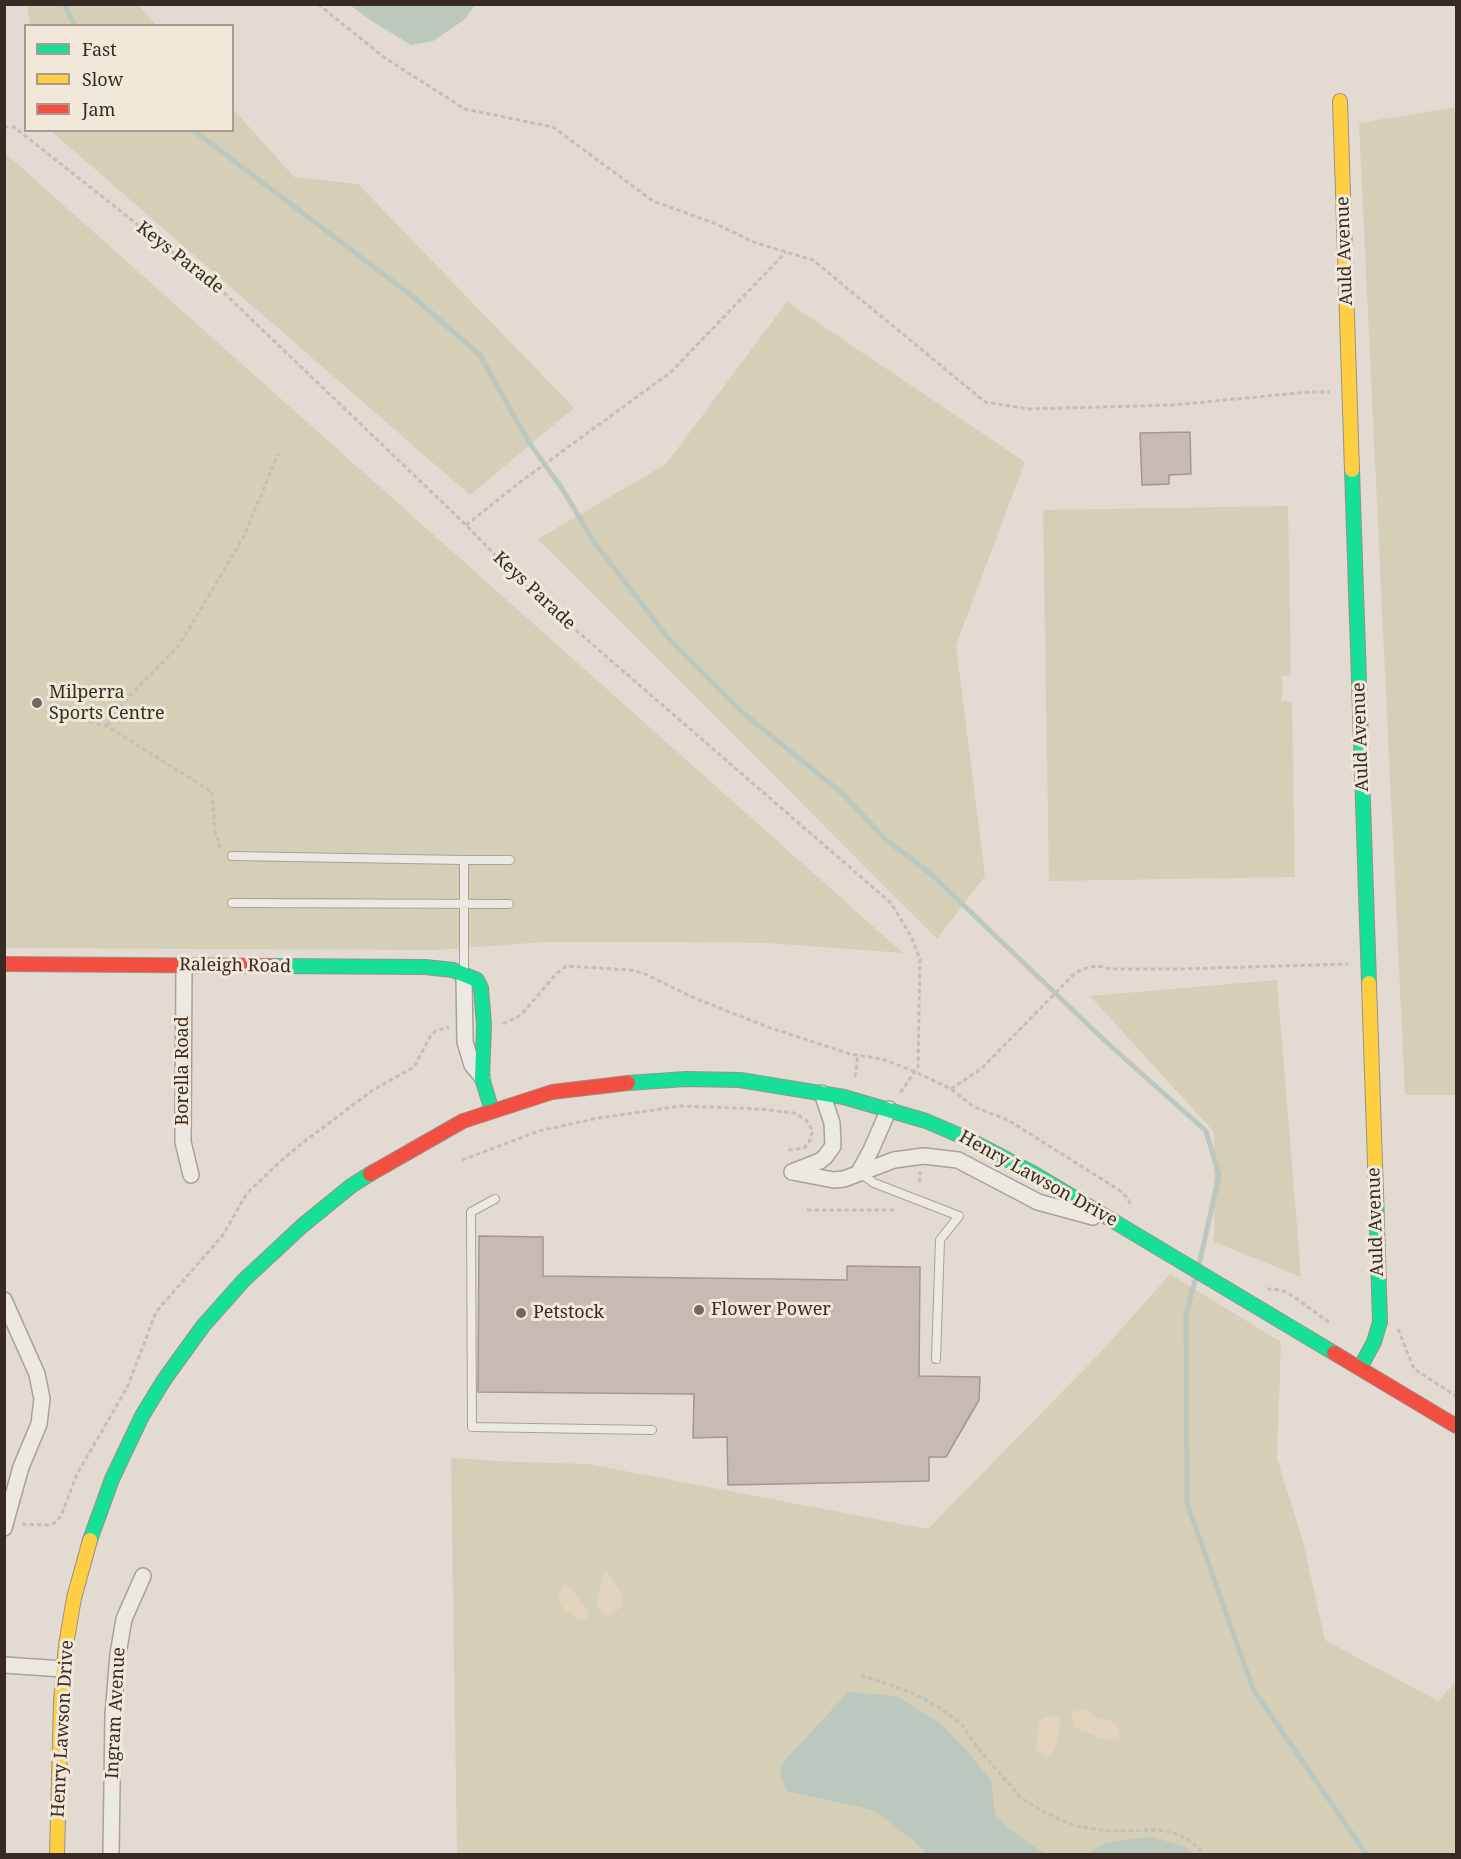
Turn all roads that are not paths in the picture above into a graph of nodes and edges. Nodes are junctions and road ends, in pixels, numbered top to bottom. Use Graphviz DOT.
graph roads {
  1 [pos="1340,101"];
  2 [pos="232,856"];
  3 [pos="464,860"];
  4 [pos="510,860"];
  5 [pos="232,903"];
  6 [pos="465,904"];
  7 [pos="509,904"];
  8 [pos="4,964"];
  9 [pos="184,965"];
  10 [pos="464,976"];
  11 [pos="482,1078"];
  12 [pos="822,1093"];
  13 [pos="889,1109"];
  14 [pos="492,1111"];
  15 [pos="859,1172"];
  16 [pos="191,1175"];
  17 [pos="495,1199"];
  18 [pos="1119,1224"];
  19 [pos="4,1300"];
  20 [pos="936,1359"];
  21 [pos="1360,1368"];
  22 [pos="1456,1426"];
  23 [pos="652,1430"];
  24 [pos="5,1525"];
  25 [pos="143,1576"];
  26 [pos="4,1665"];
  27 [pos="63,1669"];
  28 [pos="57,1854"];
  29 [pos="111,1854"];
  1 -- 21 [label="main road, Auld Avenue"];
  2 -- 3 [label="lane"];
  3 -- 4 [label="lane"];
  3 -- 6 [label="lane"];
  5 -- 6 [label="lane"];
  6 -- 7 [label="lane"];
  6 -- 10 [label="lane"];
  8 -- 9 [label="main road, Raleigh Road"];
  9 -- 10 [label="main road, Raleigh Road"];
  9 -- 16 [label="street, Borella Road"];
  10 -- 11 [label="street"];
  11 -- 14 [label="main road"];
  12 -- 13 [label="main road, Henry Lawson Drive"];
  12 -- 14 [label="main road, Henry Lawson Drive"];
  12 -- 15 [label="street"];
  13 -- 15 [label="street"];
  13 -- 18 [label="main road, Henry Lawson Drive"];
  14 -- 27 [label="main road, Henry Lawson Drive"];
  15 -- 18 [label="street"];
  15 -- 20 [label="lane"];
  17 -- 23 [label="lane"];
  18 -- 21 [label="main road, Henry Lawson Drive"];
  19 -- 24 [label="street"];
  21 -- 22 [label="main road, Henry Lawson Drive"];
  25 -- 29 [label="street, Ingram Avenue"];
  26 -- 27 [label="street"];
  27 -- 28 [label="main road, Henry Lawson Drive"];
}
